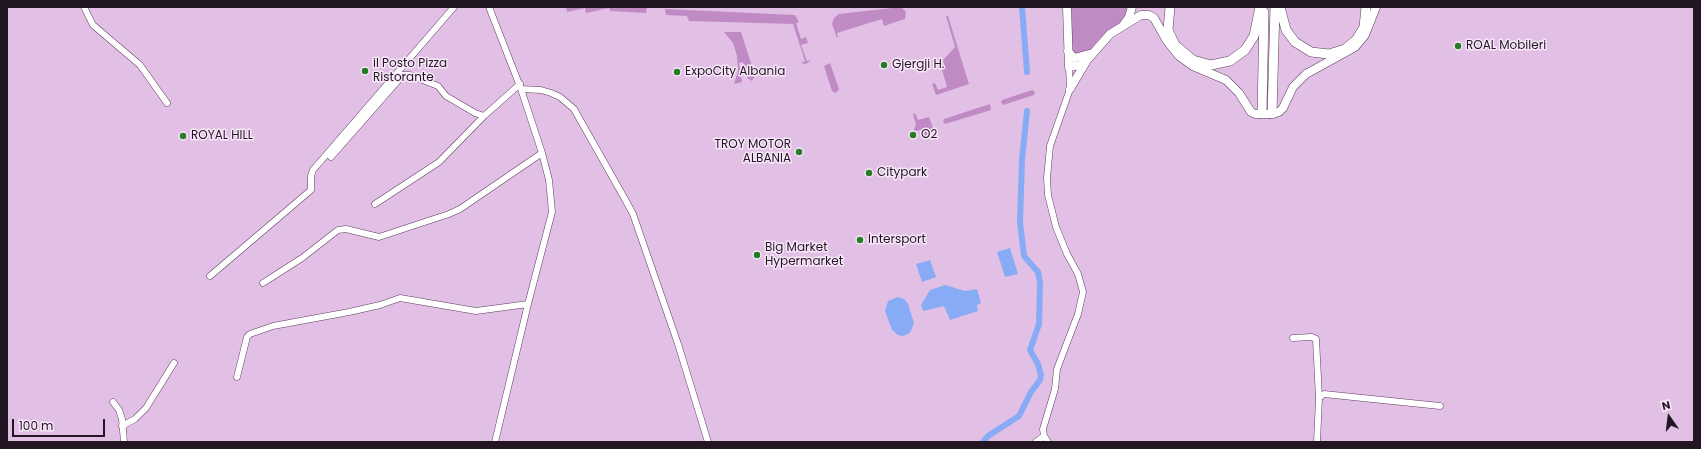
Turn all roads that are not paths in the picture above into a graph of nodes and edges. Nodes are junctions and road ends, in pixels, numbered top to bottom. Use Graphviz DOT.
graph roads {
  1 [pos="84,7"];
  2 [pos="454,7"];
  3 [pos="489,7"];
  4 [pos="1067,7"];
  5 [pos="1132,7"];
  6 [pos="1144,7"];
  7 [pos="1170,7"];
  8 [pos="1260,7"];
  9 [pos="1264,7"];
  10 [pos="1275,7"];
  11 [pos="1280,7"];
  12 [pos="1366,7"];
  13 [pos="1376,7"];
  14 [pos="1154,18"];
  15 [pos="1118,29"];
  16 [pos="1096,48"];
  17 [pos="1067,50"];
  18 [pos="1088,59"];
  19 [pos="1069,67"];
  20 [pos="520,87"];
  21 [pos="1070,89"];
  22 [pos="167,103"];
  23 [pos="1262,114"];
  24 [pos="1272,114"];
  25 [pos="484,116"];
  26 [pos="542,153"];
  27 [pos="331,157"];
  28 [pos="375,204"];
  29 [pos="210,276"];
  30 [pos="263,283"];
  31 [pos="528,304"];
  32 [pos="1293,338"];
  33 [pos="174,363"];
  34 [pos="237,378"];
  35 [pos="1319,398"];
  36 [pos="113,402"];
  37 [pos="1440,406"];
  38 [pos="122,426"];
  39 [pos="1044,436"];
  40 [pos="124,442"];
  41 [pos="495,442"];
  42 [pos="708,442"];
  43 [pos="1036,442"];
  44 [pos="1048,442"];
  45 [pos="1317,442"];
  1 -- 22 [label="street"];
  2 -- 29 [label="street"];
  3 -- 20 [label="street"];
  4 -- 17 [label="main road"];
  5 -- 15 [label="main road"];
  6 -- 14 [label="main road"];
  7 -- 8 [label="highway"];
  9 -- 23 [label="highway"];
  10 -- 24 [label="highway"];
  11 -- 12 [label="highway"];
  13 -- 24 [label="main road"];
  14 -- 15 [label="main road"];
  14 -- 23 [label="main road"];
  15 -- 16 [label="main road"];
  16 -- 17 [label="main road"];
  16 -- 18 [label="main road"];
  17 -- 19 [label="main road"];
  18 -- 19 [label="main road"];
  18 -- 21 [label="main road"];
  19 -- 21 [label="street"];
  20 -- 25 [label="street"];
  20 -- 26 [label="street"];
  20 -- 42 [label="street"];
  21 -- 39 [label="street"];
  23 -- 24 [label="main road"];
  25 -- 27 [label="street"];
  25 -- 28 [label="street"];
  26 -- 30 [label="street"];
  26 -- 31 [label="street"];
  31 -- 34 [label="street"];
  31 -- 41 [label="street"];
  32 -- 35 [label="street"];
  33 -- 38 [label="street"];
  35 -- 37 [label="street"];
  35 -- 45 [label="street"];
  36 -- 38 [label="street"];
  38 -- 40 [label="street"];
  39 -- 43 [label="street"];
  39 -- 44 [label="street"];
}
